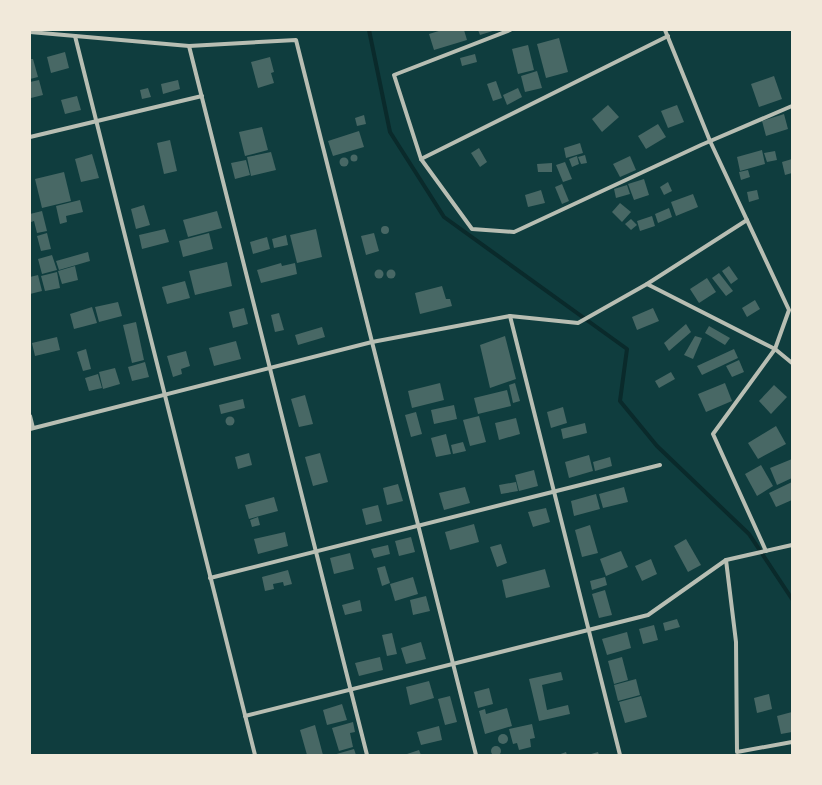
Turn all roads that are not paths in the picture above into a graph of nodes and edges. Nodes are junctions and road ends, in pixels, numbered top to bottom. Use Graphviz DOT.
graph roads {
  1 [pos="510,30"];
  2 [pos="665,30"];
  3 [pos="30,32"];
  4 [pos="75,36"];
  5 [pos="668,36"];
  6 [pos="189,46"];
  7 [pos="202,96"];
  8 [pos="792,106"];
  9 [pos="96,122"];
  10 [pos="30,137"];
  11 [pos="710,141"];
  12 [pos="421,159"];
  13 [pos="747,220"];
  14 [pos="647,284"];
  15 [pos="510,316"];
  16 [pos="372,342"];
  17 [pos="776,349"];
  18 [pos="792,362"];
  19 [pos="270,368"];
  20 [pos="165,395"];
  21 [pos="30,416"];
  22 [pos="32,429"];
  23 [pos="660,465"];
  24 [pos="554,492"];
  25 [pos="418,526"];
  26 [pos="792,545"];
  27 [pos="766,551"];
  28 [pos="316,552"];
  29 [pos="726,560"];
  30 [pos="210,578"];
  31 [pos="588,630"];
  32 [pos="453,664"];
  33 [pos="350,689"];
  34 [pos="245,716"];
  35 [pos="792,742"];
  36 [pos="255,755"];
  37 [pos="367,755"];
  38 [pos="476,755"];
  39 [pos="620,755"];
  1 -- 12 [label="street"];
  2 -- 5 [label="street"];
  3 -- 4 [label="street"];
  4 -- 6 [label="street"];
  4 -- 9 [label="street"];
  5 -- 11 [label="street"];
  5 -- 12 [label="street"];
  6 -- 7 [label="street"];
  6 -- 16 [label="street"];
  7 -- 9 [label="street"];
  7 -- 19 [label="street"];
  8 -- 11 [label="street"];
  9 -- 10 [label="street"];
  9 -- 20 [label="street"];
  11 -- 12 [label="street"];
  11 -- 13 [label="street"];
  13 -- 14 [label="street"];
  13 -- 17 [label="street"];
  14 -- 15 [label="street"];
  14 -- 17 [label="street"];
  15 -- 16 [label="street"];
  15 -- 24 [label="street"];
  16 -- 19 [label="street"];
  16 -- 25 [label="street"];
  17 -- 18 [label="street"];
  17 -- 27 [label="street"];
  19 -- 20 [label="street"];
  19 -- 28 [label="street"];
  20 -- 22 [label="street"];
  20 -- 30 [label="street"];
  21 -- 22 [label="street"];
  23 -- 24 [label="street"];
  24 -- 25 [label="street"];
  24 -- 31 [label="street"];
  25 -- 28 [label="street"];
  25 -- 32 [label="street"];
  26 -- 27 [label="street"];
  27 -- 29 [label="street"];
  28 -- 30 [label="street"];
  28 -- 33 [label="street"];
  29 -- 31 [label="street"];
  29 -- 35 [label="street"];
  30 -- 34 [label="street"];
  31 -- 32 [label="street"];
  31 -- 39 [label="street"];
  32 -- 33 [label="street"];
  32 -- 38 [label="street"];
  33 -- 34 [label="street"];
  33 -- 37 [label="street"];
  34 -- 36 [label="street"];
}
